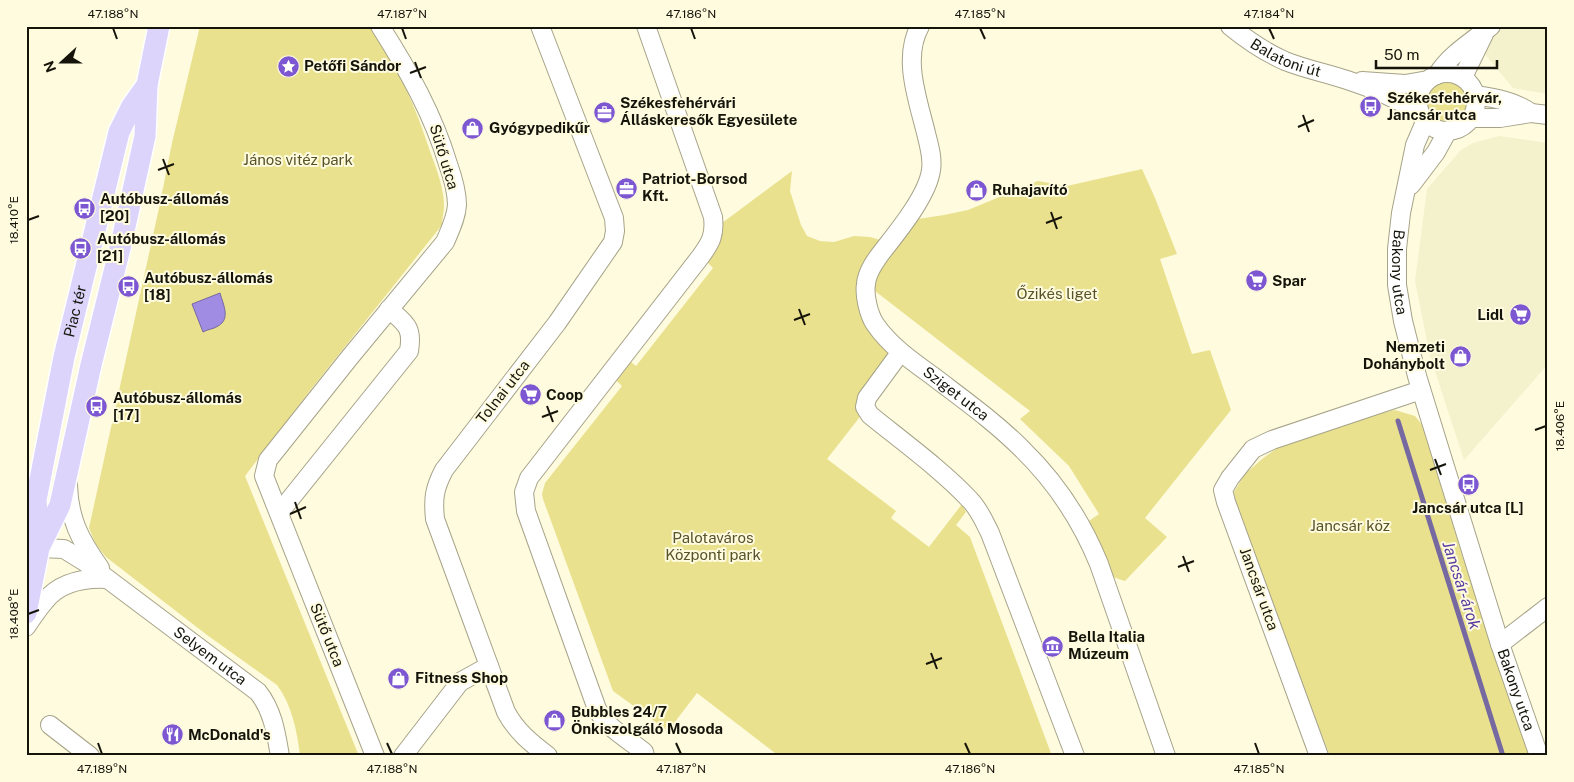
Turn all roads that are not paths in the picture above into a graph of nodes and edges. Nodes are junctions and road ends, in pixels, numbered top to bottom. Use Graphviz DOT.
graph roads {
  1 [pos="159,26"];
  2 [pos="380,26"];
  3 [pos="540,26"];
  4 [pos="646,26"];
  5 [pos="920,26"];
  6 [pos="1230,26"];
  7 [pos="1488,29"];
  8 [pos="1433,78"];
  9 [pos="1463,78"];
  10 [pos="1347,80"];
  11 [pos="147,85"];
  12 [pos="1475,94"];
  13 [pos="1540,114"];
  14 [pos="1423,117"];
  15 [pos="1472,118"];
  16 [pos="1447,132"];
  17 [pos="1408,189"];
  18 [pos="389,310"];
  19 [pos="900,352"];
  20 [pos="1421,390"];
  21 [pos="68,469"];
  22 [pos="279,513"];
  23 [pos="39,548"];
  24 [pos="107,579"];
  25 [pos="1548,607"];
  26 [pos="26,613"];
  27 [pos="26,627"];
  28 [pos="1500,644"];
  29 [pos="489,666"];
  30 [pos="50,725"];
  31 [pos="644,754"];
  32 [pos="90,756"];
  33 [pos="280,756"];
  34 [pos="375,756"];
  35 [pos="403,756"];
  36 [pos="548,756"];
  37 [pos="1075,756"];
  38 [pos="1166,756"];
  39 [pos="1319,756"];
  40 [pos="1539,756"];
  1 -- 11 [label="main road, Piac tér"];
  2 -- 18 [label="street, Sütő utca"];
  3 -- 29 [label="street, Tolnai utca"];
  4 -- 31 [label="street"];
  5 -- 19 [label="street, Sziget utca"];
  6 -- 10 [label="street, Balatoni út"];
  7 -- 8 [label="street"];
  7 -- 9 [label="street"];
  8 -- 9 [label="street"];
  8 -- 10 [label="street, Balatoni út"];
  8 -- 14 [label="street"];
  9 -- 12 [label="street"];
  10 -- 14 [label="street, Balatoni út"];
  11 -- 21 [label="main road, Piac tér"];
  11 -- 23 [label="main road, Piac tér"];
  12 -- 13 [label="street"];
  12 -- 15 [label="street"];
  13 -- 15 [label="street"];
  14 -- 16 [label="street"];
  14 -- 17 [label="street, Bakony utca"];
  15 -- 16 [label="street"];
  16 -- 17 [label="street, Bakony utca"];
  17 -- 20 [label="street, Bakony utca"];
  18 -- 22 [label="street, Sütő utca"];
  18 -- 22 [label="street"];
  19 -- 37 [label="street"];
  19 -- 38 [label="street, Sziget utca"];
  20 -- 28 [label="street, Bakony utca"];
  20 -- 39 [label="street, Jancsár utca"];
  21 -- 23 [label="main road, Piac tér"];
  21 -- 24 [label="street, Selyem utca"];
  22 -- 34 [label="street, Sütő utca"];
  23 -- 24 [label="street, Selyem utca"];
  23 -- 26 [label="main road, Piac tér"];
  24 -- 27 [label="street"];
  24 -- 33 [label="street, Selyem utca"];
  25 -- 28 [label="street"];
  28 -- 40 [label="street, Bakony utca"];
  29 -- 35 [label="street"];
  29 -- 36 [label="street, Tolnai utca"];
  30 -- 32 [label="street"];
}
